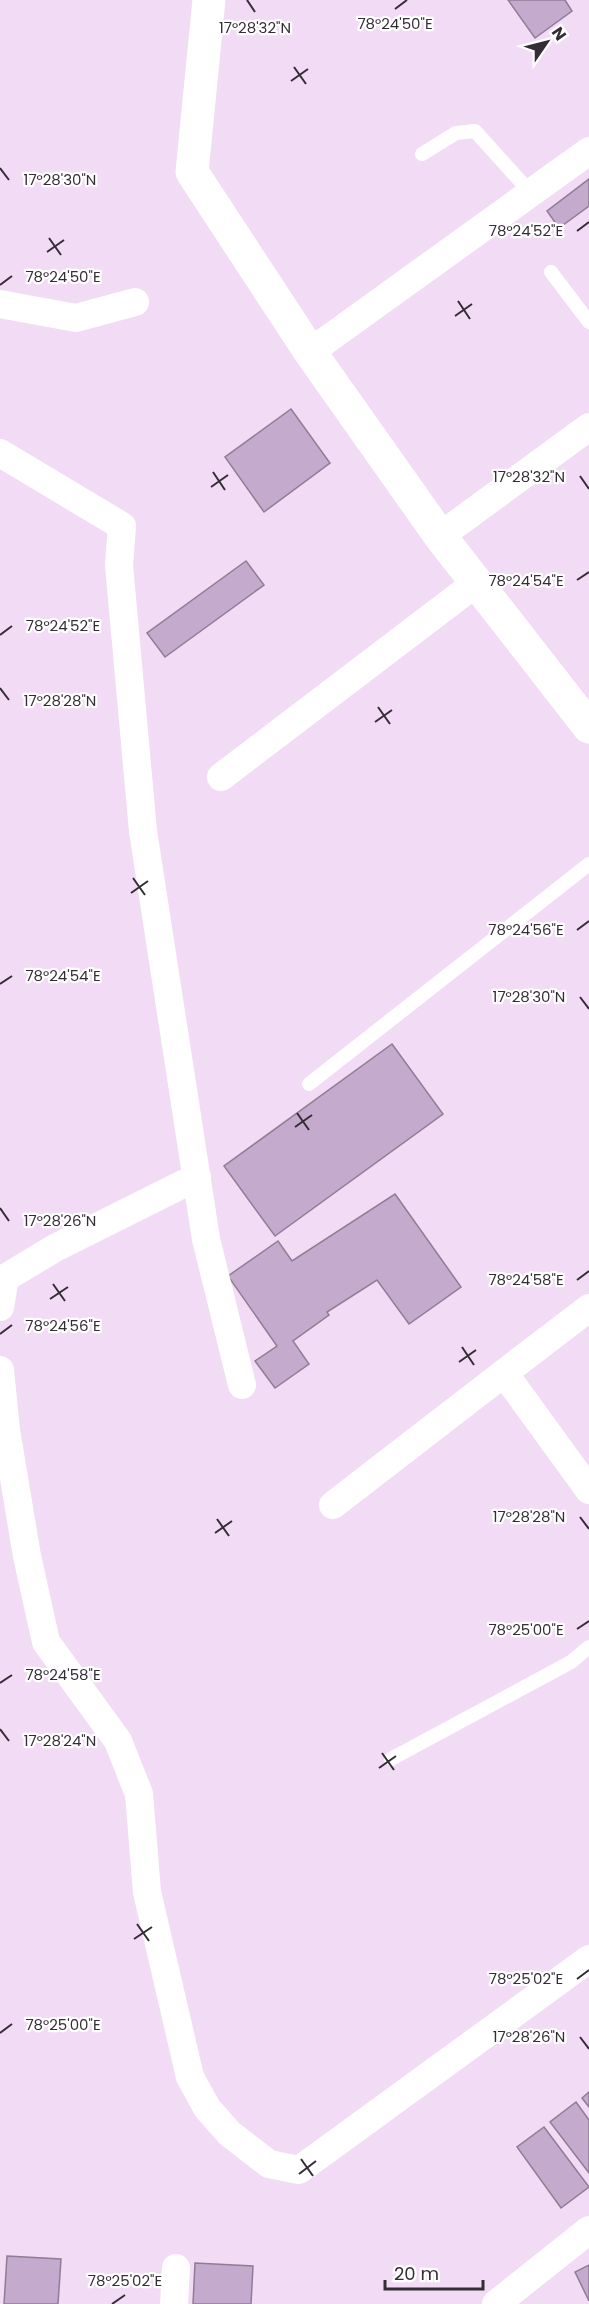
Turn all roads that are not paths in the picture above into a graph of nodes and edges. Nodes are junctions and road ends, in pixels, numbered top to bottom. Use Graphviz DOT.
graph roads {
  1 [pos="209,0"];
  2 [pos="589,151"];
  3 [pos="422,154"];
  4 [pos="531,193"];
  5 [pos="551,272"];
  6 [pos="135,302"];
  7 [pos="0,304"];
  8 [pos="589,322"];
  9 [pos="310,352"];
  10 [pos="589,427"];
  11 [pos="0,453"];
  12 [pos="440,536"];
  13 [pos="476,583"];
  14 [pos="589,727"];
  15 [pos="221,777"];
  16 [pos="589,864"];
  17 [pos="309,1084"];
  18 [pos="196,1177"];
  19 [pos="0,1307"];
  20 [pos="589,1308"];
  21 [pos="0,1370"];
  22 [pos="504,1373"];
  23 [pos="242,1386"];
  24 [pos="589,1490"];
  25 [pos="333,1504"];
  26 [pos="589,1647"];
  27 [pos="391,1759"];
  28 [pos="589,1959"];
  29 [pos="589,2230"];
  30 [pos="176,2268"];
  31 [pos="174,2304"];
  32 [pos="496,2304"];
  1 -- 9 [label="street"];
  2 -- 4 [label="street"];
  3 -- 4 [label="lane"];
  4 -- 9 [label="street"];
  5 -- 8 [label="lane"];
  6 -- 7 [label="street"];
  9 -- 12 [label="street"];
  10 -- 12 [label="street"];
  11 -- 18 [label="street"];
  12 -- 13 [label="street"];
  13 -- 14 [label="street"];
  13 -- 15 [label="street"];
  16 -- 17 [label="lane"];
  18 -- 19 [label="street"];
  18 -- 23 [label="street"];
  20 -- 22 [label="street"];
  21 -- 28 [label="street"];
  22 -- 24 [label="street"];
  22 -- 25 [label="street"];
  26 -- 27 [label="lane"];
  29 -- 32 [label="street"];
  30 -- 31 [label="street"];
}
